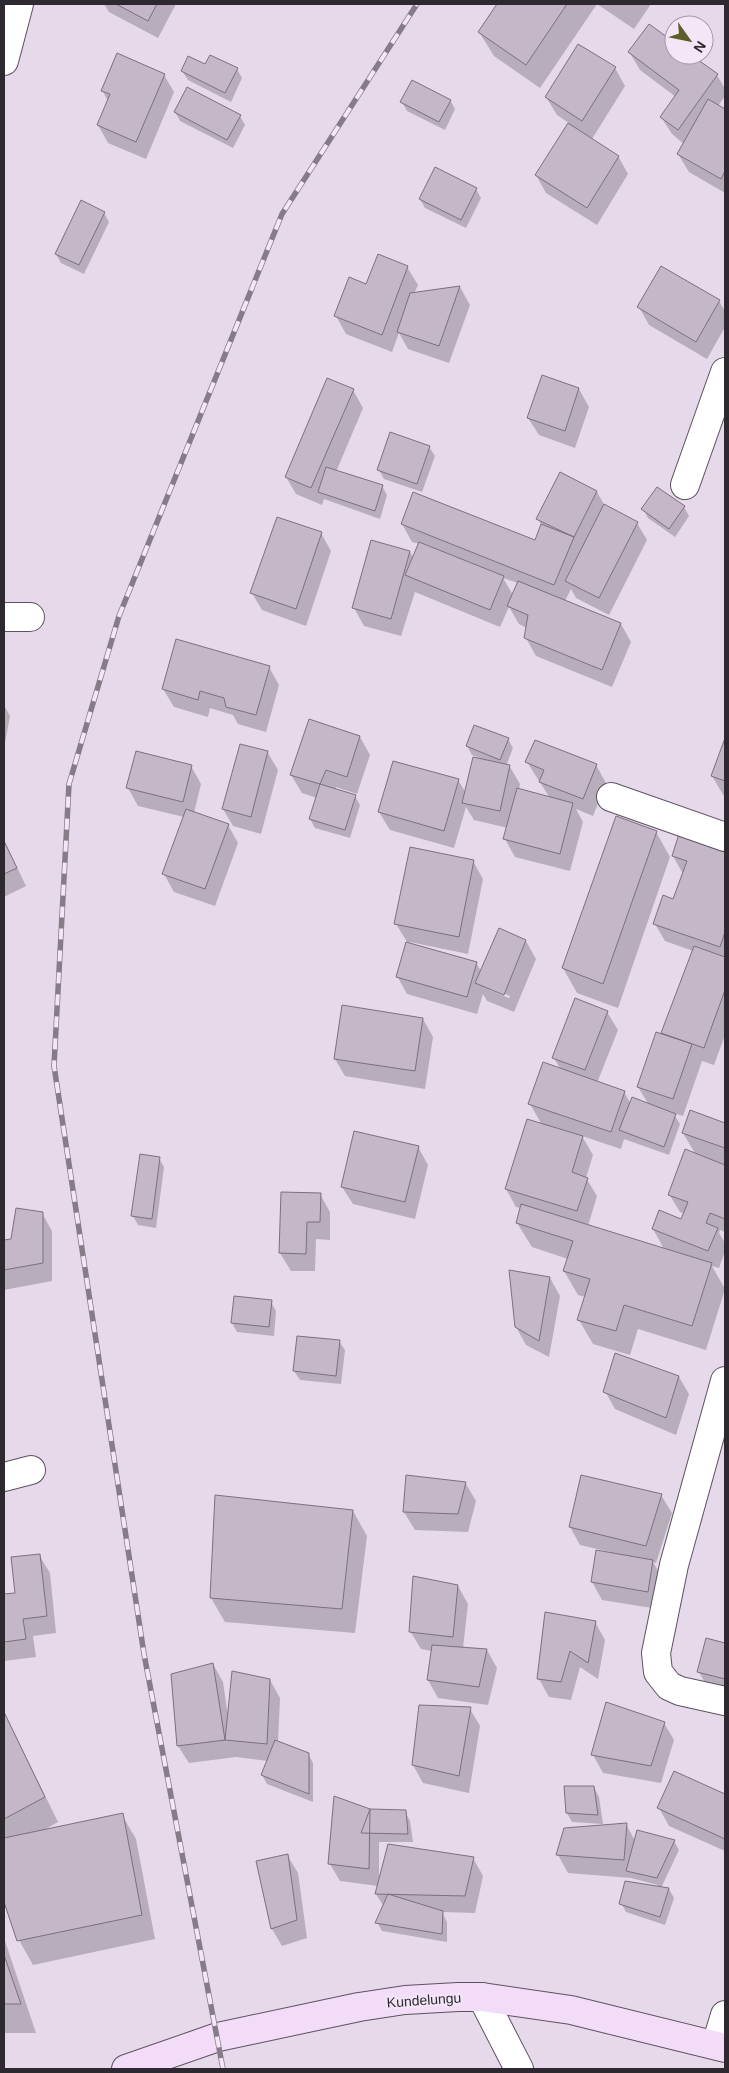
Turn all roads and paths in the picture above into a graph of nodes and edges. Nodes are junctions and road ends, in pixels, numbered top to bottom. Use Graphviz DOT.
graph roads {
  1 [pos="19,4"];
  2 [pos="4,61"];
  3 [pos="725,372"];
  4 [pos="685,484"];
  5 [pos="611,797"];
  6 [pos="725,837"];
  7 [pos="725,1381"];
  8 [pos="31,1470"];
  9 [pos="4,1477"];
  10 [pos="725,1701"];
  11 [pos="482,1997"];
  12 [pos="725,2016"];
  13 [pos="721,2046"];
  14 [pos="126,2069"];
  15 [pos="519,2069"];
  1 -- 2 [label="street"];
  3 -- 4 [label="street"];
  5 -- 6 [label="street"];
  7 -- 10 [label="street"];
  8 -- 9 [label="street"];
  11 -- 13 [label="street, Kundelungu"];
  11 -- 14 [label="street, Kundelungu"];
  11 -- 15 [label="street"];
  12 -- 13 [label="street"];
}
